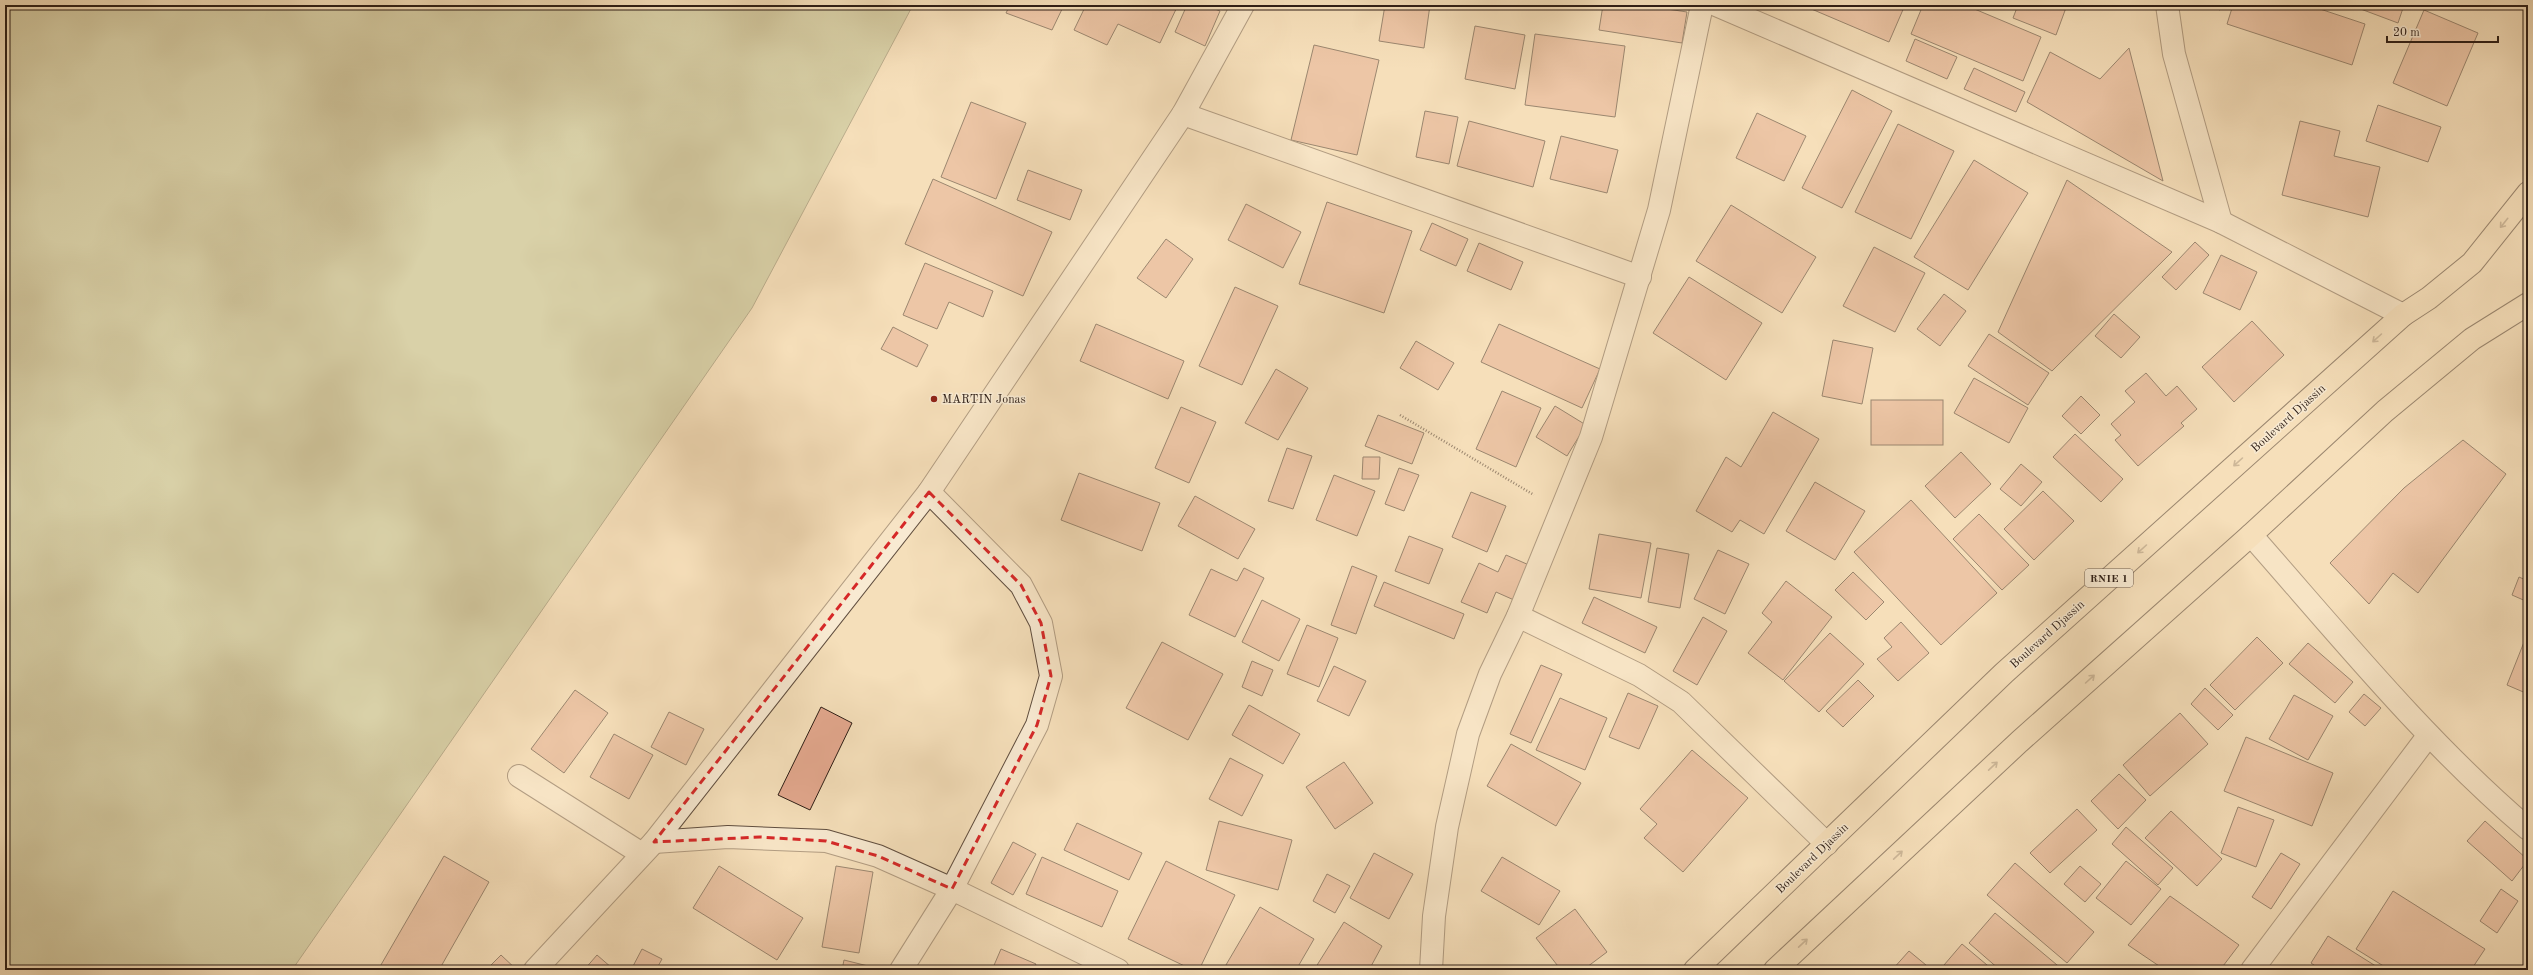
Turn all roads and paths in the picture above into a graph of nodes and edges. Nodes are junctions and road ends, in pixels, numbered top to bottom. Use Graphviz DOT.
graph roads {
  1 [pos="1242,5"];
  2 [pos="1702,5"];
  3 [pos="1716,5"];
  4 [pos="2167,5"];
  5 [pos="1183,114"];
  6 [pos="2528,193"];
  7 [pos="2221,222"];
  8 [pos="1640,277"];
  9 [pos="2528,304"];
  10 [pos="2403,315"];
  11 [pos="1400,414"];
  12 [pos="929,492"];
  13 [pos="1561,513"];
  14 [pos="2251,535"];
  15 [pos="1518,616"];
  16 [pos="2428,736"];
  17 [pos="519,776"];
  18 [pos="2528,828"];
  19 [pos="1827,844"];
  20 [pos="648,848"];
  21 [pos="952,889"];
  22 [pos="535,970"];
  23 [pos="901,970"];
  24 [pos="1118,970"];
  25 [pos="1431,970"];
  26 [pos="1695,970"];
  27 [pos="1775,970"];
  28 [pos="2252,970"];
  1 -- 5 [label="street"];
  2 -- 8 [label="street"];
  3 -- 7 [label="street"];
  4 -- 7 [label="street"];
  5 -- 8 [label="street"];
  5 -- 12 [label="street"];
  6 -- 10 [label="highway, Boulevard Djassin / RNIE 1, one-way"];
  7 -- 10 [label="street"];
  8 -- 13 [label="street"];
  9 -- 14 [label="highway"];
  10 -- 19 [label="highway, Boulevard Djassin / RNIE 1, one-way"];
  11 -- 13 [label="path"];
  12 -- 20 [label="street"];
  12 -- 21 [label="street"];
  13 -- 15 [label="street"];
  14 -- 16 [label="street"];
  27 -- 14 [label="highway, one-way"];
  15 -- 19 [label="street"];
  15 -- 25 [label="street"];
  16 -- 18 [label="street"];
  16 -- 28 [label="street"];
  17 -- 20 [label="street"];
  19 -- 26 [label="highway, Boulevard Djassin / RNIE 1"];
  20 -- 21 [label="street"];
  20 -- 22 [label="street"];
  21 -- 23 [label="street"];
  21 -- 24 [label="street"];
}
